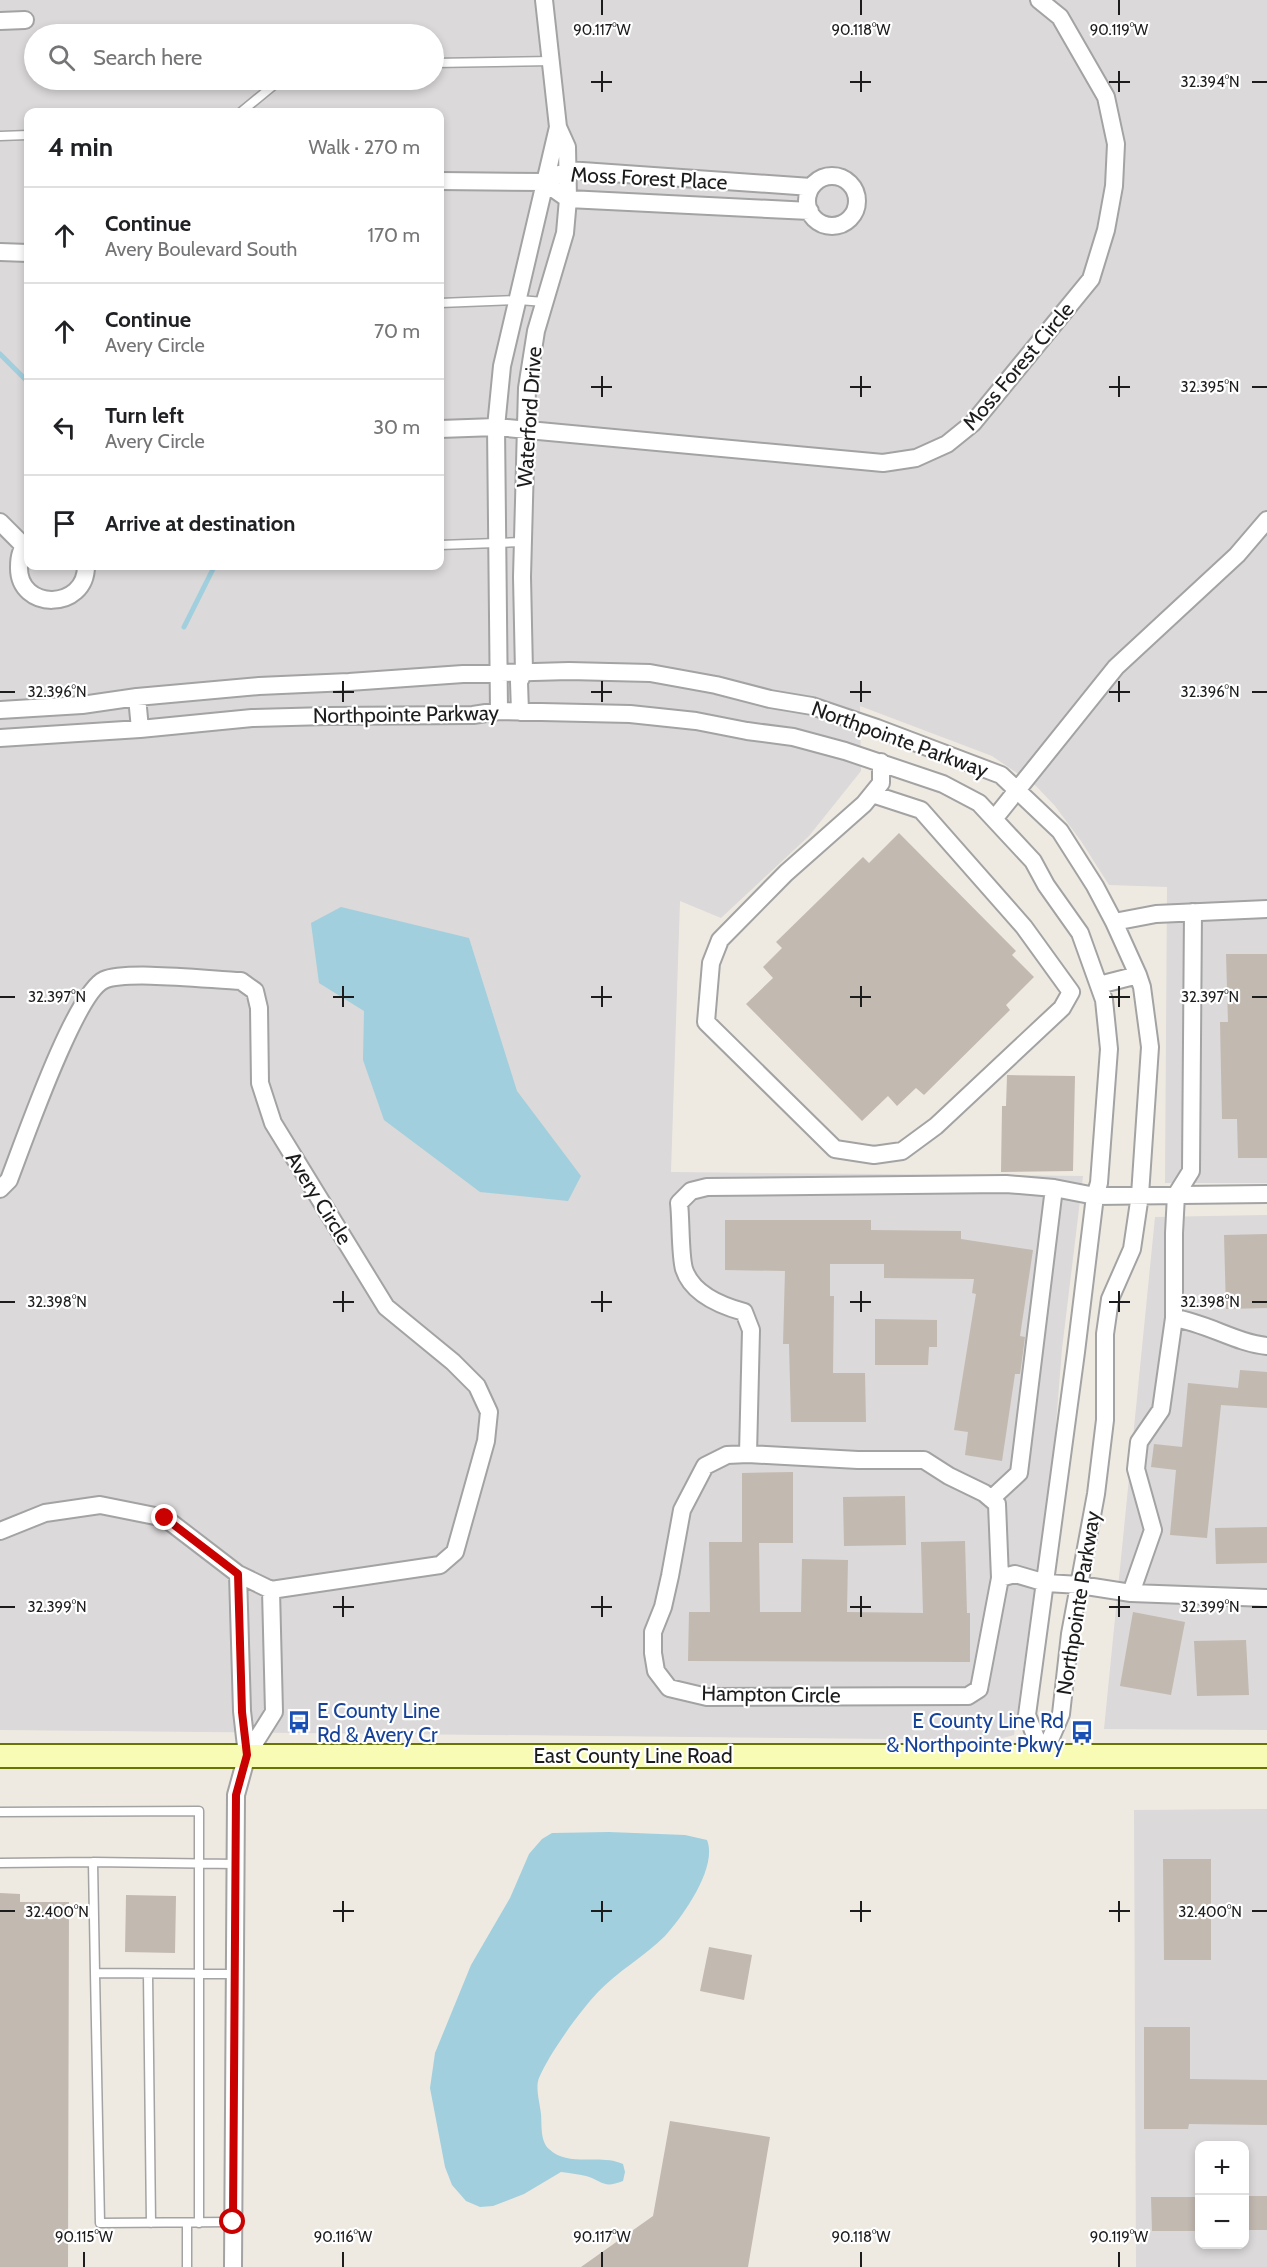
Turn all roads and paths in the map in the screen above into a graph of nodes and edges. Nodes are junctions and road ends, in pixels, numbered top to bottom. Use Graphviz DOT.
graph roads {
  1 [pos="544,0"];
  2 [pos="1039,0"];
  3 [pos="25,20"];
  4 [pos="0,21"];
  5 [pos="552,61"];
  6 [pos="444,63"];
  7 [pos="268,90"];
  8 [pos="246,108"];
  9 [pos="558,127"];
  10 [pos="24,135"];
  11 [pos="0,136"];
  12 [pos="568,170"];
  13 [pos="667,177"];
  14 [pos="444,181"];
  15 [pos="544,182"];
  16 [pos="812,187"];
  17 [pos="568,199"];
  18 [pos="666,204"];
  19 [pos="810,211"];
  20 [pos="0,252"];
  21 [pos="24,253"];
  22 [pos="519,300"];
  23 [pos="544,302"];
  24 [pos="444,303"];
  25 [pos="510,335"];
  26 [pos="535,340"];
  27 [pos="496,428"];
  28 [pos="444,429"];
  29 [pos="525,430"];
  30 [pos="1267,520"];
  31 [pos="0,523"];
  32 [pos="24,542"];
  33 [pos="497,542"];
  34 [pos="523,542"];
  35 [pos="444,545"];
  36 [pos="24,548"];
  37 [pos="86,570"];
  38 [pos="497,589"];
  39 [pos="523,590"];
  40 [pos="524,672"];
  41 [pos="498,673"];
  42 [pos="137,697"];
  43 [pos="0,710"];
  44 [pos="499,711"];
  45 [pos="520,712"];
  46 [pos="140,729"];
  47 [pos="0,738"];
  48 [pos="881,762"];
  49 [pos="1017,790"];
  50 [pos="872,794"];
  51 [pos="994,819"];
  52 [pos="1267,909"];
  53 [pos="1193,912"];
  54 [pos="1114,922"];
  55 [pos="1137,975"];
  56 [pos="1099,985"];
  57 [pos="1054,1188"];
  58 [pos="0,1189"];
  59 [pos="1267,1194"];
  60 [pos="1140,1195"];
  61 [pos="1176,1195"];
  62 [pos="1095,1196"];
  63 [pos="1174,1318"];
  64 [pos="1267,1346"];
  65 [pos="748,1454"];
  66 [pos="991,1498"];
  67 [pos="0,1531"];
  68 [pos="238,1574"];
  69 [pos="1000,1578"];
  70 [pos="1046,1583"];
  71 [pos="1080,1585"];
  72 [pos="271,1590"];
  73 [pos="1131,1593"];
  74 [pos="1267,1598"];
  75 [pos="247,1755"];
  76 [pos="0,1756"];
  77 [pos="1043,1756"];
  78 [pos="1267,1756"];
  79 [pos="0,1812"];
  80 [pos="93,1862"];
  81 [pos="0,1863"];
  82 [pos="199,1863"];
  83 [pos="235,1864"];
  84 [pos="95,1973"];
  85 [pos="148,1974"];
  86 [pos="199,1974"];
  87 [pos="234,1974"];
  88 [pos="233,2222"];
  89 [pos="152,2223"];
  90 [pos="187,2223"];
  91 [pos="199,2223"];
  92 [pos="187,2267"];
  93 [pos="233,2267"];
  1 -- 5 [label="street, Waterford Drive"];
  2 -- 29 [label="street, Moss Forest Circle"];
  3 -- 4 [label="street"];
  5 -- 6 [label="lane"];
  5 -- 9 [label="street, Waterford Drive"];
  7 -- 8 [label="lane"];
  9 -- 12 [label="street, Waterford Drive"];
  9 -- 15 [label="street, Waterford Drive"];
  10 -- 11 [label="lane"];
  12 -- 13 [label="street, Moss Forest Place"];
  12 -- 15 [label="street, Moss Forest Place"];
  12 -- 17 [label="street, Waterford Drive"];
  13 -- 16 [label="street, Moss Forest Place"];
  13 -- 18 [label="street"];
  14 -- 15 [label="street"];
  15 -- 17 [label="street, Moss Forest Place"];
  15 -- 22 [label="street, Waterford Drive"];
  16 -- 19 [label="street"];
  16 -- 19 [label="street, Moss Forest Place"];
  17 -- 18 [label="street, Moss Forest Place"];
  17 -- 23 [label="street, Waterford Drive"];
  18 -- 19 [label="street, Moss Forest Place"];
  20 -- 21 [label="street"];
  22 -- 23 [label="lane"];
  22 -- 24 [label="lane"];
  22 -- 25 [label="street, Waterford Drive"];
  23 -- 26 [label="street, Waterford Drive"];
  25 -- 26 [label="street"];
  25 -- 27 [label="street, Waterford Drive"];
  26 -- 29 [label="street, Waterford Drive"];
  27 -- 28 [label="street, Moss Forest Circle"];
  27 -- 29 [label="street, Moss Forest Circle"];
  27 -- 33 [label="street, Waterford Drive"];
  29 -- 34 [label="street, Waterford Drive"];
  30 -- 49 [label="street"];
  31 -- 32 [label="street"];
  33 -- 34 [label="lane"];
  33 -- 35 [label="lane"];
  33 -- 38 [label="street, Waterford Drive"];
  34 -- 39 [label="street, Waterford Drive"];
  36 -- 37 [label="street"];
  38 -- 39 [label="street"];
  38 -- 41 [label="street, Waterford Drive"];
  39 -- 40 [label="street, Waterford Drive"];
  40 -- 41 [label="street, Northpointe Parkway"];
  40 -- 45 [label="street, Waterford Drive"];
  40 -- 49 [label="street, Northpointe Parkway"];
  41 -- 42 [label="street, Northpointe Parkway"];
  41 -- 44 [label="street, Waterford Drive"];
  42 -- 43 [label="street, Northpointe Parkway"];
  42 -- 46 [label="street"];
  44 -- 45 [label="street, Northpointe Parkway"];
  44 -- 46 [label="street, Northpointe Parkway"];
  45 -- 48 [label="street, Northpointe Parkway"];
  46 -- 47 [label="street, Northpointe Parkway"];
  48 -- 50 [label="street"];
  48 -- 51 [label="street, Northpointe Parkway"];
  49 -- 51 [label="street"];
  49 -- 54 [label="street, Northpointe Parkway"];
  50 -- 50 [label="street"];
  51 -- 56 [label="street, Northpointe Parkway"];
  52 -- 53 [label="street"];
  53 -- 54 [label="street"];
  53 -- 61 [label="street"];
  54 -- 55 [label="street, Northpointe Parkway"];
  55 -- 56 [label="street"];
  55 -- 60 [label="street, Northpointe Parkway"];
  56 -- 62 [label="street, Northpointe Parkway"];
  57 -- 62 [label="street"];
  57 -- 65 [label="street"];
  57 -- 66 [label="street"];
  58 -- 72 [label="street, Avery Circle"];
  59 -- 61 [label="street"];
  60 -- 61 [label="street"];
  60 -- 62 [label="street"];
  60 -- 71 [label="street, Northpointe Parkway"];
  61 -- 63 [label="street"];
  62 -- 70 [label="street, Northpointe Parkway"];
  63 -- 64 [label="street"];
  63 -- 73 [label="street"];
  65 -- 66 [label="street, Hampton Circle"];
  65 -- 69 [label="street, Hampton Circle"];
  66 -- 69 [label="street, Hampton Circle"];
  67 -- 68 [label="street"];
  68 -- 72 [label="street"];
  68 -- 75 [label="street"];
  69 -- 70 [label="street"];
  70 -- 71 [label="street"];
  70 -- 77 [label="street, Northpointe Parkway"];
  71 -- 73 [label="street"];
  71 -- 77 [label="street, Northpointe Parkway"];
  72 -- 75 [label="street"];
  73 -- 74 [label="street"];
  75 -- 76 [label="main road, East County Line Road"];
  75 -- 77 [label="main road, East County Line Road"];
  75 -- 83 [label="street"];
  77 -- 78 [label="main road, East County Line Road"];
  79 -- 82 [label="lane"];
  80 -- 81 [label="lane"];
  80 -- 82 [label="lane"];
  80 -- 84 [label="lane"];
  82 -- 83 [label="lane"];
  82 -- 86 [label="lane"];
  83 -- 87 [label="street"];
  84 -- 85 [label="lane"];
  84 -- 89 [label="lane"];
  85 -- 86 [label="lane"];
  85 -- 89 [label="lane"];
  86 -- 87 [label="lane"];
  86 -- 91 [label="lane"];
  87 -- 88 [label="street"];
  88 -- 91 [label="lane"];
  88 -- 93 [label="street"];
  89 -- 90 [label="lane"];
  90 -- 91 [label="lane"];
  90 -- 92 [label="lane"];
}
